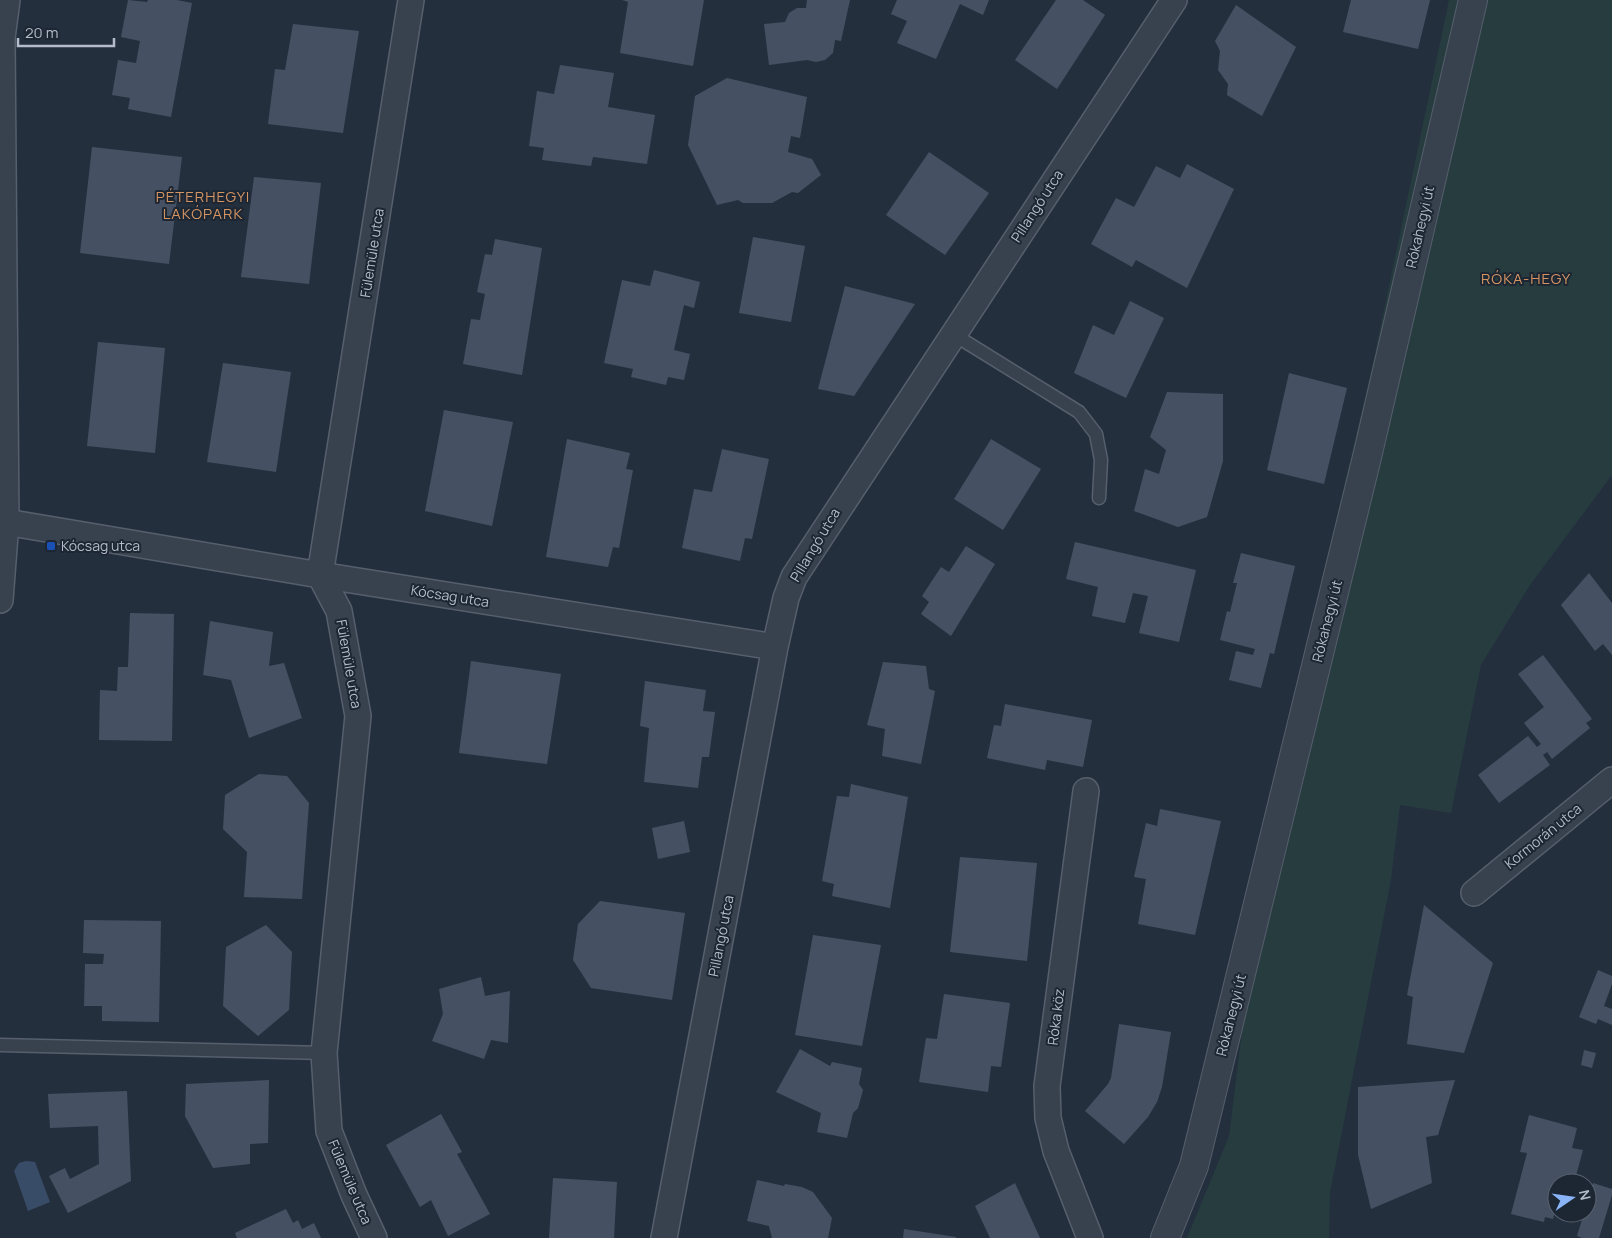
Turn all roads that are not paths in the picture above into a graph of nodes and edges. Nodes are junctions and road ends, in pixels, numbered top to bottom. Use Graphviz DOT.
graph roads {
  1 [pos="7,0"];
  2 [pos="411,0"];
  3 [pos="1174,0"];
  4 [pos="1473,0"];
  5 [pos="953,334"];
  6 [pos="1099,498"];
  7 [pos="3,521"];
  8 [pos="320,575"];
  9 [pos="0,600"];
  10 [pos="776,647"];
  11 [pos="1612,780"];
  12 [pos="1086,791"];
  13 [pos="1474,893"];
  14 [pos="0,1046"];
  15 [pos="324,1053"];
  16 [pos="374,1238"];
  17 [pos="664,1238"];
  18 [pos="1090,1238"];
  19 [pos="1164,1238"];
  1 -- 7 [label="street"];
  2 -- 8 [label="street, Fülemüle utca"];
  3 -- 5 [label="street, Pillangó utca"];
  4 -- 19 [label="street, Rókahegyi út"];
  5 -- 6 [label="lane"];
  5 -- 10 [label="street, Pillangó utca"];
  7 -- 8 [label="street, Kócsag utca"];
  7 -- 9 [label="street"];
  8 -- 10 [label="street, Kócsag utca"];
  8 -- 15 [label="street, Fülemüle utca"];
  10 -- 17 [label="street, Pillangó utca"];
  11 -- 13 [label="street, Kormorán utca"];
  12 -- 18 [label="street, Róka köz"];
  14 -- 15 [label="lane"];
  15 -- 16 [label="street, Fülemüle utca"];
}
